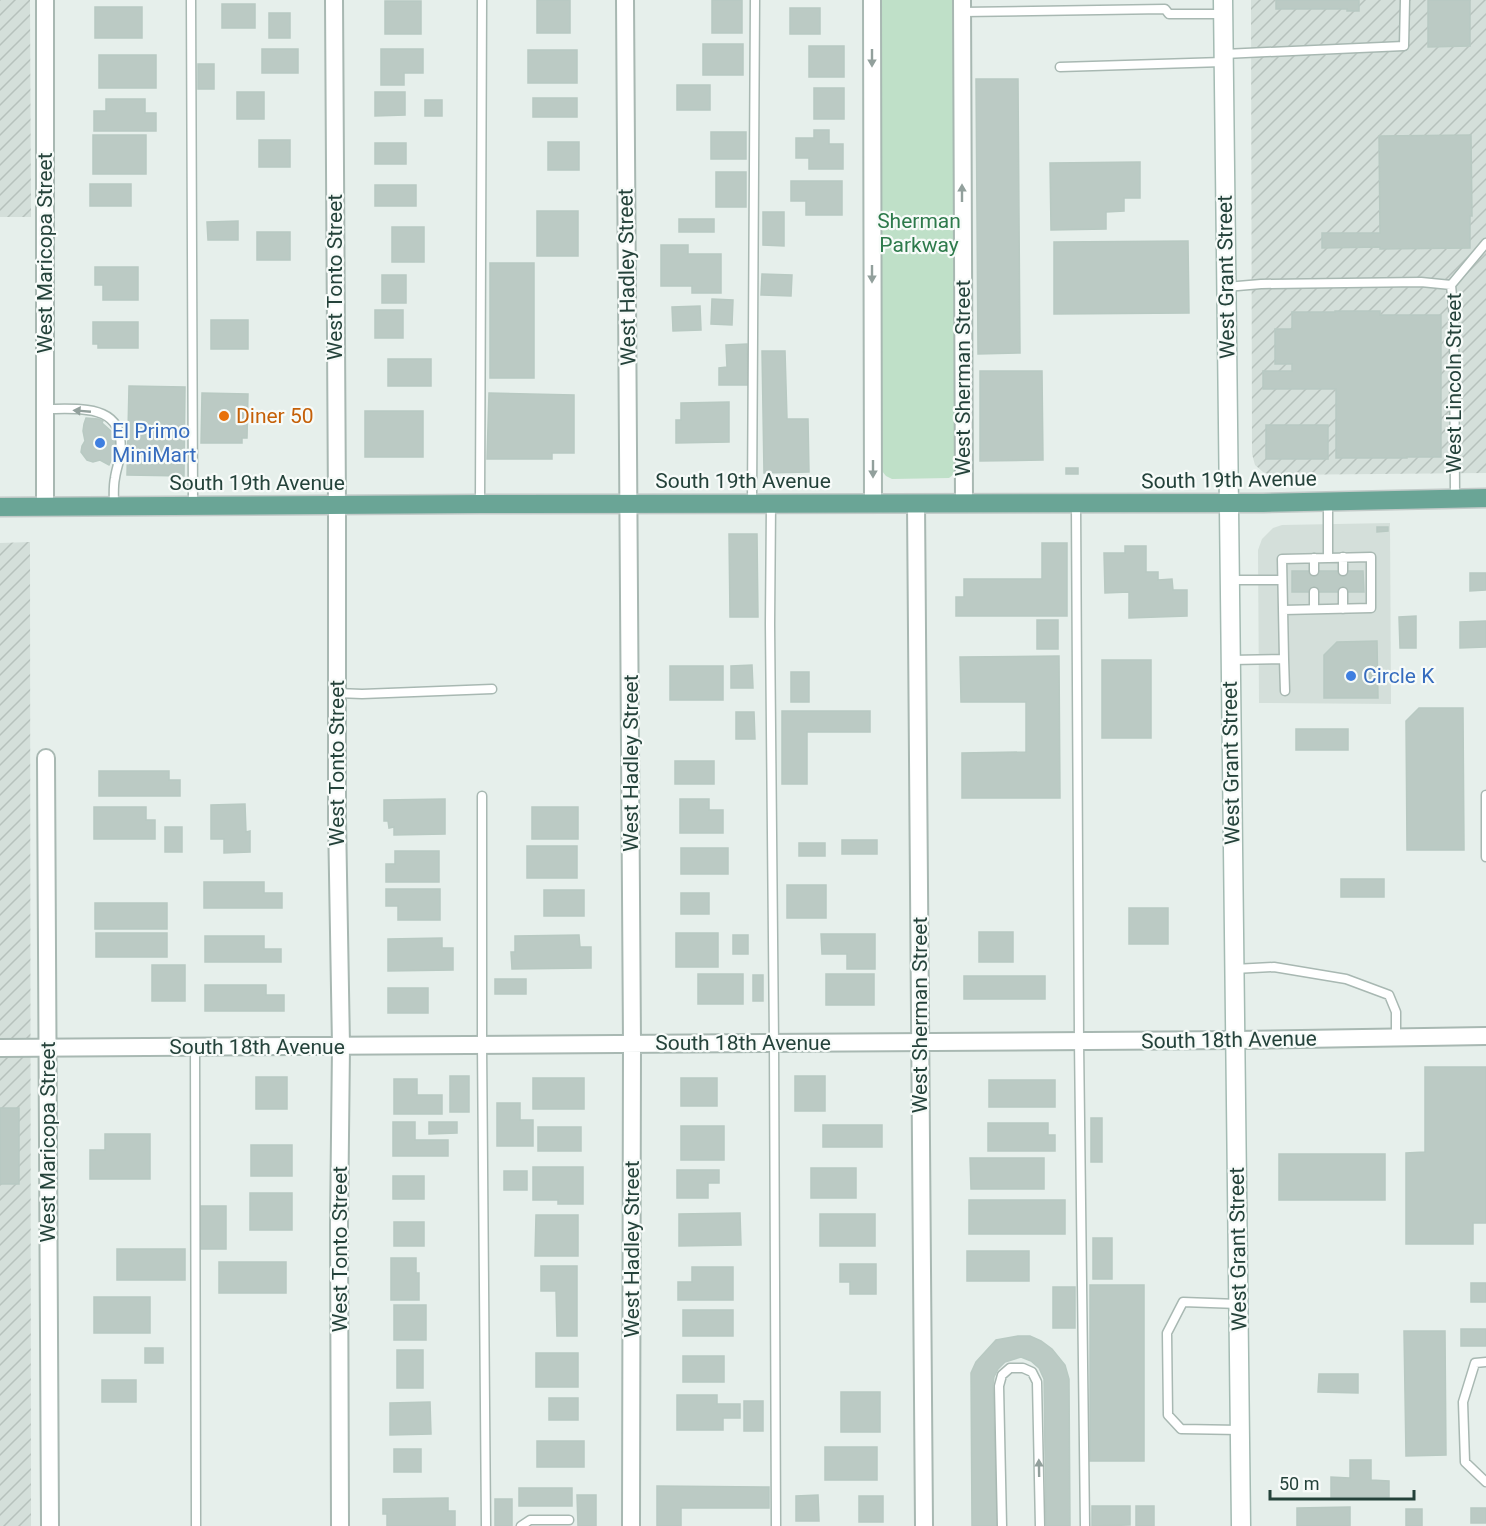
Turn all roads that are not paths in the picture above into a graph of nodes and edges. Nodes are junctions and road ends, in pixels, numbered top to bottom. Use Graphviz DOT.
graph roads {
  1 [pos="45,0"];
  2 [pos="191,0"];
  3 [pos="334,0"];
  4 [pos="482,0"];
  5 [pos="625,0"];
  6 [pos="755,0"];
  7 [pos="872,0"];
  8 [pos="1406,0"];
  9 [pos="1165,5"];
  10 [pos="962,6"];
  11 [pos="1223,7"];
  12 [pos="1224,58"];
  13 [pos="1060,66"];
  14 [pos="1486,243"];
  15 [pos="1451,285"];
  16 [pos="1226,287"];
  17 [pos="45,409"];
  18 [pos="1455,498"];
  19 [pos="1486,498"];
  20 [pos="1328,501"];
  21 [pos="873,503"];
  22 [pos="916,503"];
  23 [pos="964,503"];
  24 [pos="1076,503"];
  25 [pos="1228,503"];
  26 [pos="480,504"];
  27 [pos="629,504"];
  28 [pos="752,504"];
  29 [pos="771,504"];
  30 [pos="45,506"];
  31 [pos="114,506"];
  32 [pos="193,506"];
  33 [pos="337,506"];
  34 [pos="0,507"];
  35 [pos="1343,557"];
  36 [pos="1314,558"];
  37 [pos="1328,558"];
  38 [pos="1314,571"];
  39 [pos="1343,571"];
  40 [pos="1229,580"];
  41 [pos="1282,580"];
  42 [pos="1314,592"];
  43 [pos="1343,592"];
  44 [pos="1314,609"];
  45 [pos="1343,609"];
  46 [pos="1283,610"];
  47 [pos="1284,659"];
  48 [pos="1230,660"];
  49 [pos="492,689"];
  50 [pos="1285,691"];
  51 [pos="337,693"];
  52 [pos="46,758"];
  53 [pos="1486,795"];
  54 [pos="482,796"];
  55 [pos="1486,856"];
  56 [pos="1234,969"];
  57 [pos="1486,1036"];
  58 [pos="1396,1037"];
  59 [pos="1235,1040"];
  60 [pos="1079,1041"];
  61 [pos="920,1042"];
  62 [pos="774,1043"];
  63 [pos="632,1044"];
  64 [pos="482,1045"];
  65 [pos="48,1047"];
  66 [pos="195,1047"];
  67 [pos="341,1047"];
  68 [pos="0,1048"];
  69 [pos="1238,1304"];
  70 [pos="1486,1362"];
  71 [pos="1240,1430"];
  72 [pos="1486,1482"];
  73 [pos="569,1520"];
  74 [pos="51,1526"];
  75 [pos="196,1526"];
  76 [pos="340,1526"];
  77 [pos="486,1526"];
  78 [pos="521,1526"];
  79 [pos="631,1526"];
  80 [pos="776,1526"];
  81 [pos="924,1526"];
  82 [pos="1002,1526"];
  83 [pos="1040,1526"];
  84 [pos="1085,1526"];
  85 [pos="1240,1526"];
  1 -- 17 [label="street, West Maricopa Street"];
  2 -- 32 [label="lane"];
  3 -- 33 [label="street, West Tonto Street"];
  4 -- 26 [label="lane"];
  5 -- 27 [label="street, West Hadley Street"];
  6 -- 28 [label="lane"];
  7 -- 21 [label="street, one-way"];
  8 -- 12 [label="lane"];
  9 -- 10 [label="lane"];
  9 -- 11 [label="lane"];
  23 -- 10 [label="street, West Sherman Street, one-way"];
  11 -- 12 [label="main road, West Grant Street"];
  12 -- 13 [label="lane"];
  12 -- 16 [label="main road, West Grant Street"];
  14 -- 15 [label="lane, West Lincoln Street"];
  15 -- 16 [label="lane"];
  15 -- 18 [label="lane, West Lincoln Street"];
  16 -- 25 [label="main road, West Grant Street"];
  17 -- 30 [label="street, West Maricopa Street"];
  31 -- 17 [label="lane, one-way"];
  18 -- 19 [label="main road, South 19th Avenue"];
  18 -- 20 [label="main road, South 19th Avenue"];
  20 -- 25 [label="main road, South 19th Avenue"];
  20 -- 37 [label="lane"];
  21 -- 22 [label="main road, South 19th Avenue"];
  21 -- 29 [label="main road, South 19th Avenue"];
  22 -- 23 [label="main road, South 19th Avenue"];
  22 -- 61 [label="street, West Sherman Street"];
  23 -- 24 [label="main road, South 19th Avenue"];
  24 -- 25 [label="main road, South 19th Avenue"];
  24 -- 60 [label="lane"];
  25 -- 40 [label="main road, West Grant Street"];
  26 -- 27 [label="main road, South 19th Avenue"];
  26 -- 33 [label="main road, South 19th Avenue"];
  27 -- 28 [label="main road, South 19th Avenue"];
  27 -- 63 [label="street, West Hadley Street"];
  28 -- 29 [label="main road, South 19th Avenue"];
  29 -- 62 [label="lane"];
  30 -- 31 [label="main road, South 19th Avenue"];
  30 -- 34 [label="main road, South 19th Avenue"];
  31 -- 32 [label="main road, South 19th Avenue"];
  32 -- 33 [label="main road, South 19th Avenue"];
  33 -- 51 [label="street, West Tonto Street"];
  35 -- 37 [label="lane"];
  35 -- 39 [label="lane"];
  35 -- 45 [label="lane"];
  36 -- 37 [label="lane"];
  36 -- 38 [label="lane"];
  36 -- 41 [label="lane"];
  40 -- 41 [label="lane"];
  40 -- 48 [label="main road, West Grant Street"];
  41 -- 46 [label="lane"];
  42 -- 44 [label="lane"];
  43 -- 45 [label="lane"];
  44 -- 45 [label="lane"];
  44 -- 46 [label="lane"];
  46 -- 47 [label="lane"];
  47 -- 48 [label="lane"];
  47 -- 50 [label="lane"];
  48 -- 56 [label="main road, West Grant Street"];
  49 -- 51 [label="lane"];
  51 -- 67 [label="street, West Tonto Street"];
  52 -- 65 [label="street, West Maricopa Street"];
  53 -- 55 [label="lane"];
  54 -- 64 [label="lane"];
  56 -- 58 [label="lane"];
  56 -- 59 [label="main road, West Grant Street"];
  57 -- 58 [label="street, South 18th Avenue"];
  58 -- 59 [label="street, South 18th Avenue"];
  59 -- 60 [label="street, South 18th Avenue"];
  59 -- 69 [label="main road, West Grant Street"];
  60 -- 61 [label="street, South 18th Avenue"];
  60 -- 84 [label="lane"];
  61 -- 62 [label="street, South 18th Avenue"];
  61 -- 81 [label="street, West Sherman Street"];
  62 -- 63 [label="street, South 18th Avenue"];
  62 -- 80 [label="lane"];
  63 -- 64 [label="street, South 18th Avenue"];
  63 -- 79 [label="street, West Hadley Street"];
  64 -- 67 [label="street, South 18th Avenue"];
  64 -- 77 [label="lane"];
  65 -- 66 [label="street, South 18th Avenue"];
  65 -- 68 [label="street, South 18th Avenue"];
  65 -- 74 [label="street, West Maricopa Street"];
  66 -- 67 [label="street, South 18th Avenue"];
  66 -- 75 [label="lane"];
  67 -- 76 [label="street, West Tonto Street"];
  69 -- 71 [label="main road, West Grant Street"];
  69 -- 71 [label="lane"];
  70 -- 72 [label="lane"];
  71 -- 85 [label="main road, West Grant Street"];
  73 -- 78 [label="lane"];
  83 -- 82 [label="lane, one-way"];
}
